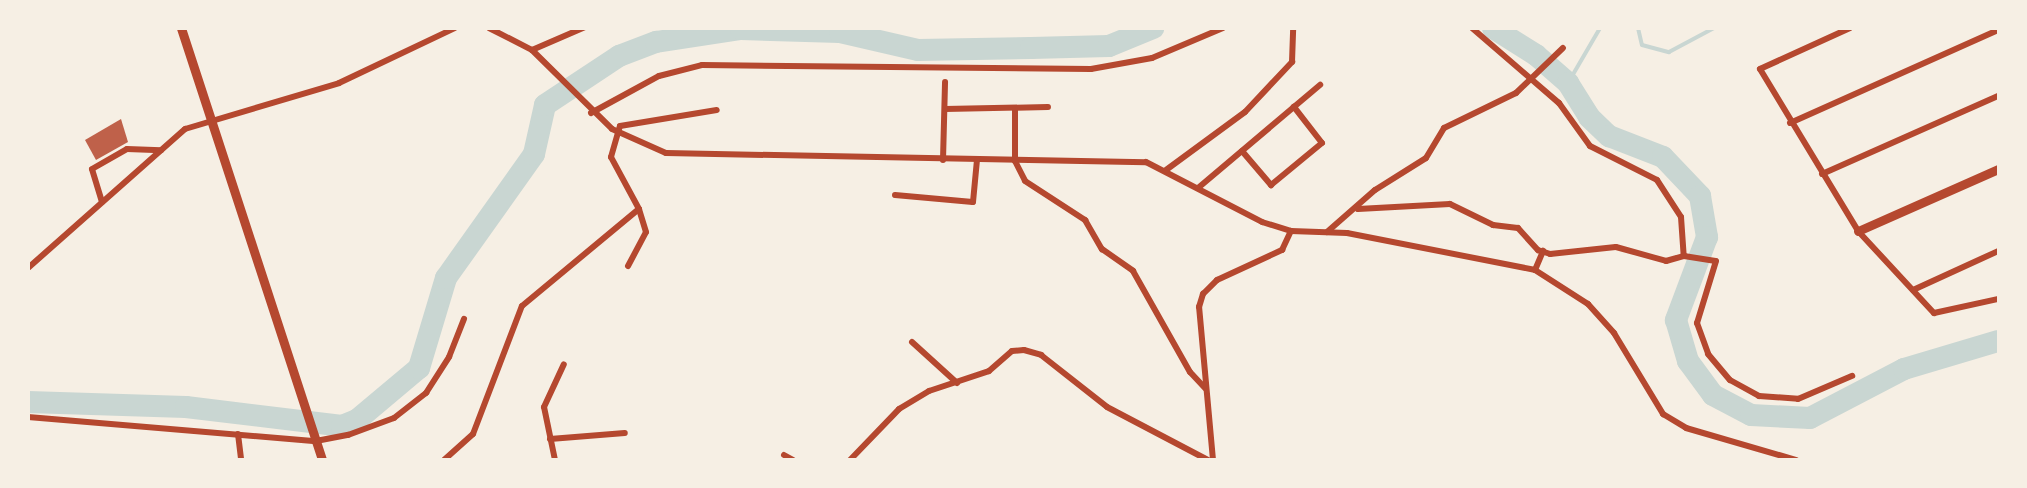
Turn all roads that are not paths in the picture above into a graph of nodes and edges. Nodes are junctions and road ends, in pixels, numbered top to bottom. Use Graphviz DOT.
graph roads {
  1 [pos="181,28"];
  2 [pos="455,28"];
  3 [pos="489,28"];
  4 [pos="583,28"];
  5 [pos="1223,28"];
  6 [pos="1293,28"];
  7 [pos="1472,28"];
  8 [pos="1850,28"];
  9 [pos="1998,30"];
  10 [pos="1563,48"];
  11 [pos="532,50"];
  12 [pos="1532,81"];
  13 [pos="945,82"];
  14 [pos="1320,85"];
  15 [pos="1998,96"];
  16 [pos="1048,107"];
  17 [pos="1294,107"];
  18 [pos="1014,108"];
  19 [pos="945,109"];
  20 [pos="717,110"];
  21 [pos="591,113"];
  22 [pos="209,120"];
  23 [pos="1790,123"];
  24 [pos="617,132"];
  25 [pos="161,150"];
  26 [pos="1242,151"];
  27 [pos="943,159"];
  28 [pos="977,160"];
  29 [pos="1015,161"];
  30 [pos="1998,169"];
  31 [pos="1166,170"];
  32 [pos="1822,174"];
  33 [pos="1198,188"];
  34 [pos="895,195"];
  35 [pos="102,202"];
  36 [pos="639,209"];
  37 [pos="1358,209"];
  38 [pos="1290,231"];
  39 [pos="1858,231"];
  40 [pos="1326,232"];
  41 [pos="1543,251"];
  42 [pos="1998,252"];
  43 [pos="1684,256"];
  44 [pos="628,266"];
  45 [pos="28,268"];
  46 [pos="1535,270"];
  47 [pos="1913,290"];
  48 [pos="1998,299"];
  49 [pos="464,318"];
  50 [pos="912,342"];
  51 [pos="564,364"];
  52 [pos="1852,376"];
  53 [pos="957,383"];
  54 [pos="1206,389"];
  55 [pos="28,417"];
  56 [pos="625,433"];
  57 [pos="238,434"];
  58 [pos="550,439"];
  59 [pos="316,441"];
  60 [pos="784,454"];
  61 [pos="241,459"];
  62 [pos="322,459"];
  63 [pos="444,459"];
  64 [pos="555,459"];
  65 [pos="793,459"];
  66 [pos="850,459"];
  67 [pos="1208,459"];
  68 [pos="1213,459"];
  69 [pos="1796,459"];
  1 -- 22 [label="street"];
  2 -- 22 [label="street"];
  3 -- 11 [label="street"];
  4 -- 11 [label="street"];
  5 -- 21 [label="street"];
  6 -- 31 [label="street"];
  7 -- 12 [label="street"];
  8 -- 23 [label="street"];
  9 -- 23 [label="street"];
  10 -- 12 [label="street"];
  11 -- 21 [label="street"];
  12 -- 37 [label="street"];
  12 -- 43 [label="street"];
  13 -- 19 [label="street"];
  14 -- 17 [label="street"];
  15 -- 32 [label="street"];
  16 -- 18 [label="street"];
  17 -- 26 [label="street"];
  17 -- 26 [label="street"];
  18 -- 19 [label="street"];
  18 -- 29 [label="street"];
  19 -- 27 [label="street"];
  20 -- 24 [label="street"];
  21 -- 24 [label="street"];
  22 -- 25 [label="street"];
  22 -- 59 [label="street"];
  23 -- 32 [label="street"];
  24 -- 27 [label="street"];
  24 -- 36 [label="street"];
  25 -- 35 [label="street"];
  25 -- 35 [label="street"];
  26 -- 33 [label="street"];
  27 -- 28 [label="street"];
  28 -- 29 [label="street"];
  28 -- 34 [label="street"];
  29 -- 31 [label="street"];
  29 -- 54 [label="street"];
  30 -- 39 [label="street"];
  31 -- 33 [label="street"];
  32 -- 39 [label="street"];
  33 -- 38 [label="street"];
  35 -- 45 [label="street"];
  36 -- 44 [label="street"];
  36 -- 63 [label="street"];
  37 -- 40 [label="street"];
  37 -- 41 [label="street"];
  38 -- 40 [label="street"];
  38 -- 54 [label="street"];
  39 -- 47 [label="street"];
  40 -- 46 [label="street"];
  41 -- 43 [label="street"];
  41 -- 46 [label="street"];
  42 -- 47 [label="street"];
  43 -- 52 [label="street"];
  46 -- 69 [label="street"];
  47 -- 48 [label="street"];
  49 -- 59 [label="street"];
  50 -- 53 [label="street"];
  51 -- 58 [label="street"];
  53 -- 66 [label="street"];
  53 -- 67 [label="street"];
  54 -- 68 [label="street"];
  55 -- 57 [label="street"];
  56 -- 58 [label="street"];
  57 -- 59 [label="street"];
  57 -- 61 [label="street"];
  58 -- 64 [label="street"];
  59 -- 62 [label="street"];
  60 -- 65 [label="street"];
}
